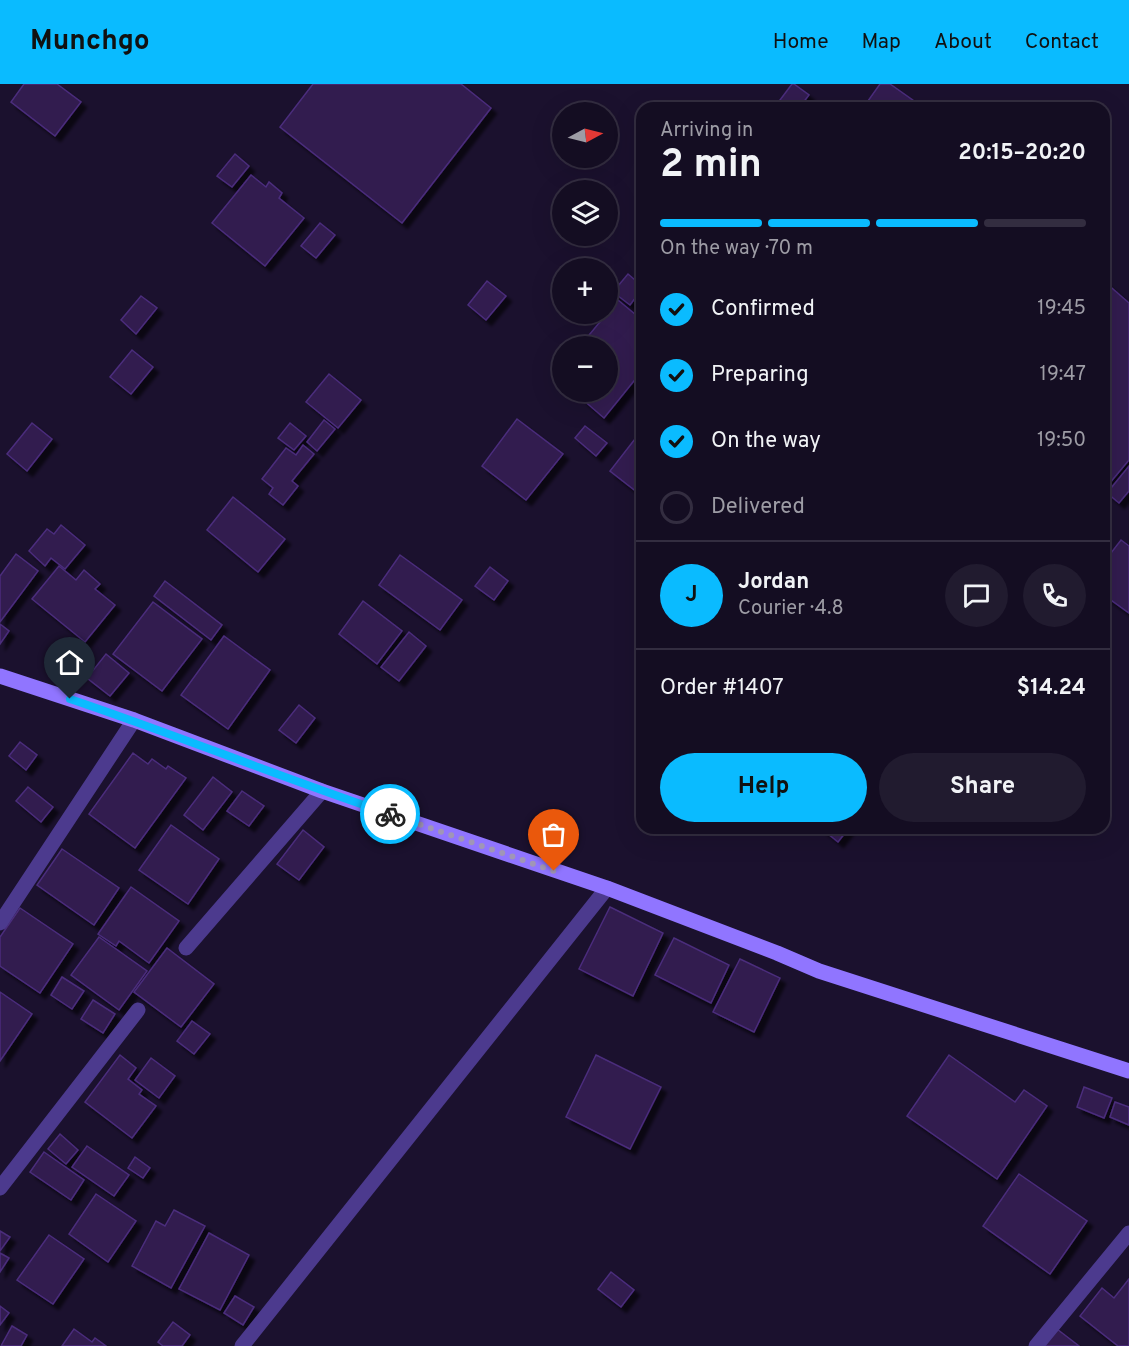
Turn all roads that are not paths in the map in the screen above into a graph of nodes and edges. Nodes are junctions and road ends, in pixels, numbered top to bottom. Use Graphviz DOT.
graph roads {
  1 [pos="0,676"];
  2 [pos="134,720"];
  3 [pos="322,791"];
  4 [pos="606,888"];
  5 [pos="0,923"];
  6 [pos="186,948"];
  7 [pos="138,1010"];
  8 [pos="1129,1071"];
  9 [pos="0,1188"];
  10 [pos="1129,1233"];
  11 [pos="242,1346"];
  12 [pos="1036,1346"];
  1 -- 2 [label="street"];
  2 -- 3 [label="street"];
  2 -- 5 [label="street"];
  3 -- 4 [label="street"];
  3 -- 6 [label="street"];
  4 -- 8 [label="street"];
  4 -- 11 [label="street"];
  7 -- 9 [label="street"];
  10 -- 12 [label="street"];
}
